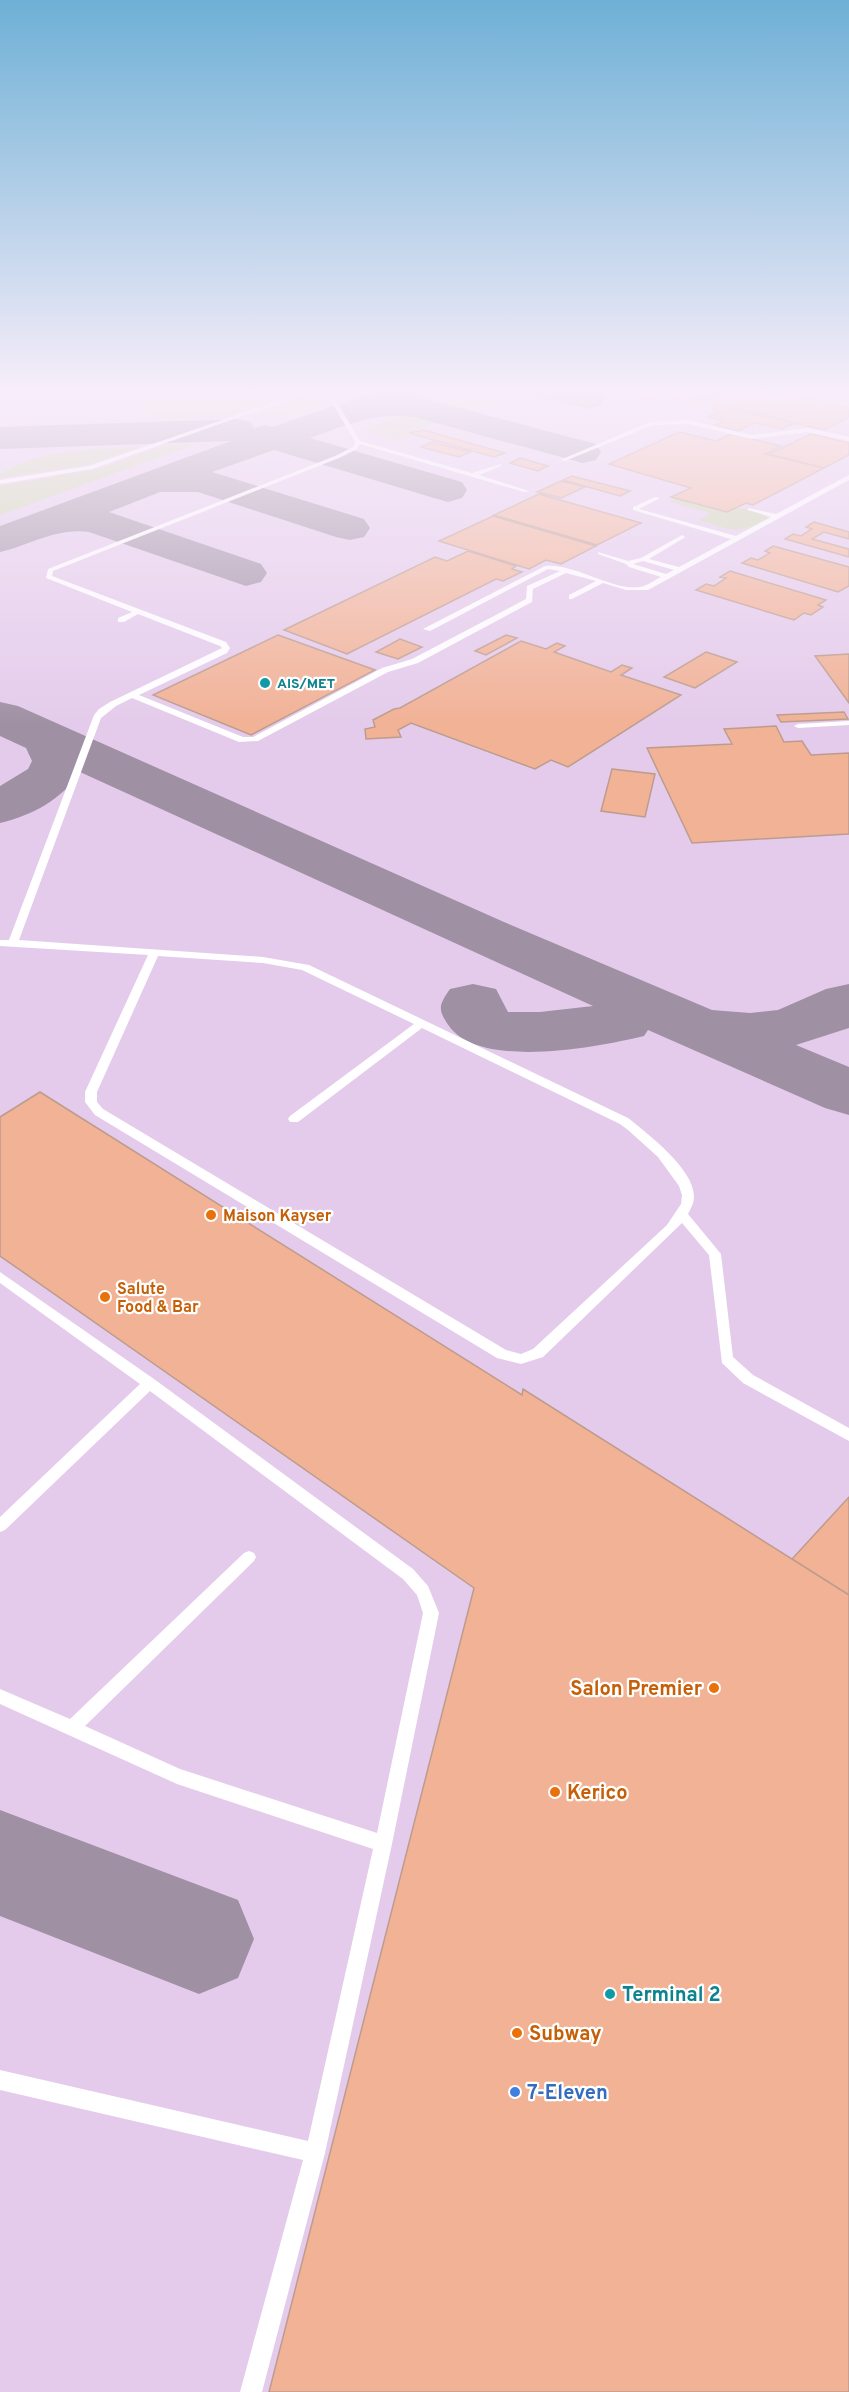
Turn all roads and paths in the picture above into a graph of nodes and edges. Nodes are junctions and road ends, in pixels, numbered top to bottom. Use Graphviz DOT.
graph roads {
  1 [pos="224,502"];
  2 [pos="651,502"];
  3 [pos="803,502"];
  4 [pos="750,509"];
  5 [pos="776,516"];
  6 [pos="682,537"];
  7 [pos="736,538"];
  8 [pos="600,554"];
  9 [pos="642,559"];
  10 [pos="628,563"];
  11 [pos="679,569"];
  12 [pos="566,570"];
  13 [pos="666,576"];
  14 [pos="602,581"];
  15 [pos="572,597"];
  16 [pos="138,611"];
  17 [pos="121,620"];
  18 [pos="427,629"];
  19 [pos="132,695"];
  20 [pos="849,723"];
  21 [pos="798,726"];
  22 [pos="13,943"];
  23 [pos="0,944"];
  24 [pos="154,953"];
  25 [pos="421,1023"];
  26 [pos="294,1119"];
  27 [pos="682,1215"];
  28 [pos="0,1277"];
  29 [pos="149,1383"];
  30 [pos="849,1435"];
  31 [pos="0,1526"];
  32 [pos="249,1557"];
  33 [pos="0,1696"];
  34 [pos="72,1728"];
  35 [pos="383,1844"];
  36 [pos="0,2080"];
  37 [pos="315,2153"];
  38 [pos="250,2392"];
  1 -- 16 [label="lane"];
  2 -- 7 [label="lane"];
  3 -- 5 [label="lane"];
  4 -- 5 [label="lane"];
  5 -- 7 [label="lane"];
  6 -- 9 [label="lane"];
  7 -- 11 [label="lane"];
  8 -- 10 [label="lane"];
  9 -- 10 [label="lane"];
  9 -- 11 [label="lane"];
  10 -- 13 [label="lane"];
  11 -- 13 [label="lane"];
  12 -- 14 [label="lane"];
  12 -- 18 [label="lane"];
  12 -- 19 [label="lane"];
  13 -- 14 [label="lane"];
  14 -- 15 [label="lane"];
  16 -- 17 [label="lane"];
  16 -- 19 [label="lane"];
  19 -- 22 [label="lane"];
  20 -- 21 [label="lane"];
  22 -- 23 [label="lane"];
  22 -- 24 [label="lane"];
  24 -- 25 [label="lane"];
  24 -- 27 [label="lane"];
  25 -- 26 [label="lane"];
  25 -- 27 [label="lane"];
  27 -- 30 [label="lane"];
  28 -- 29 [label="lane"];
  29 -- 31 [label="lane"];
  29 -- 35 [label="lane"];
  32 -- 34 [label="lane"];
  33 -- 34 [label="lane"];
  34 -- 35 [label="lane"];
  35 -- 37 [label="lane"];
  36 -- 37 [label="lane"];
  37 -- 38 [label="lane"];
}
